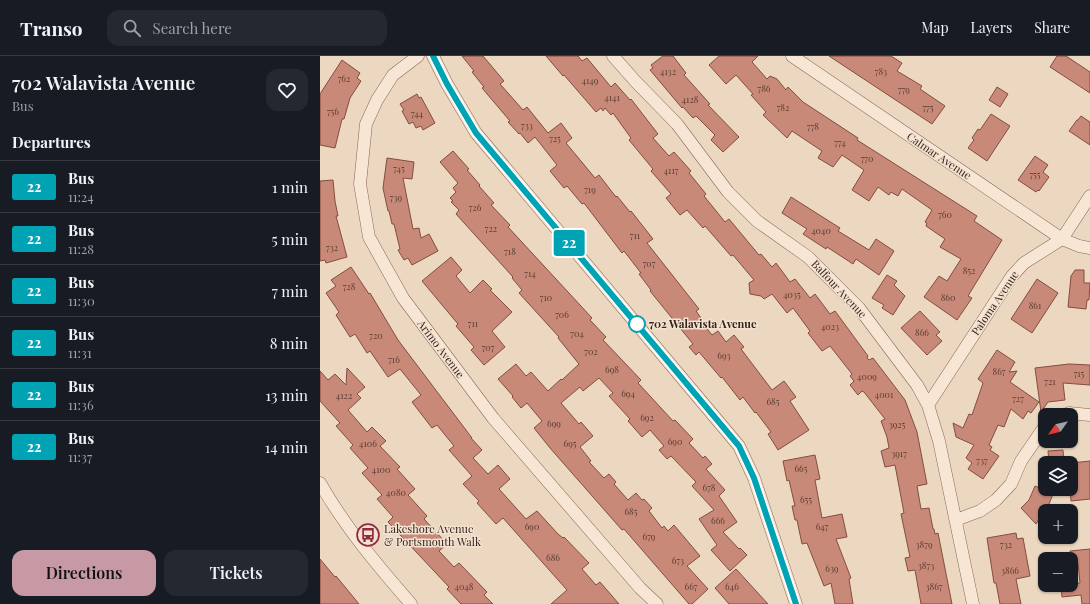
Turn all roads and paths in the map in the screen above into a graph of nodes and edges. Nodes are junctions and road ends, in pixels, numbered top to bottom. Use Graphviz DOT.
graph roads {
  1 [pos="418,56"];
  2 [pos="433,56"];
  3 [pos="613,56"];
  4 [pos="792,56"];
  5 [pos="1090,196"];
  6 [pos="1062,239"];
  7 [pos="1090,248"];
  8 [pos="928,405"];
  9 [pos="1078,414"];
  10 [pos="1090,415"];
  11 [pos="1038,436"];
  12 [pos="320,483"];
  13 [pos="956,520"];
  14 [pos="411,604"];
  15 [pos="657,604"];
  16 [pos="796,604"];
  17 [pos="973,604"];
  1 -- 15 [label="street, Arimo Avenue"];
  2 -- 16 [label="street"];
  3 -- 8 [label="street, Balfour Avenue"];
  4 -- 6 [label="street, Calmar Avenue"];
  5 -- 6 [label="street, Paloma Avenue"];
  6 -- 7 [label="street, Calmar Avenue"];
  6 -- 8 [label="street, Paloma Avenue"];
  8 -- 13 [label="street, Balfour Avenue"];
  9 -- 10 [label="street"];
  11 -- 13 [label="street"];
  12 -- 14 [label="street"];
  13 -- 17 [label="street, Balfour Avenue"];
}
